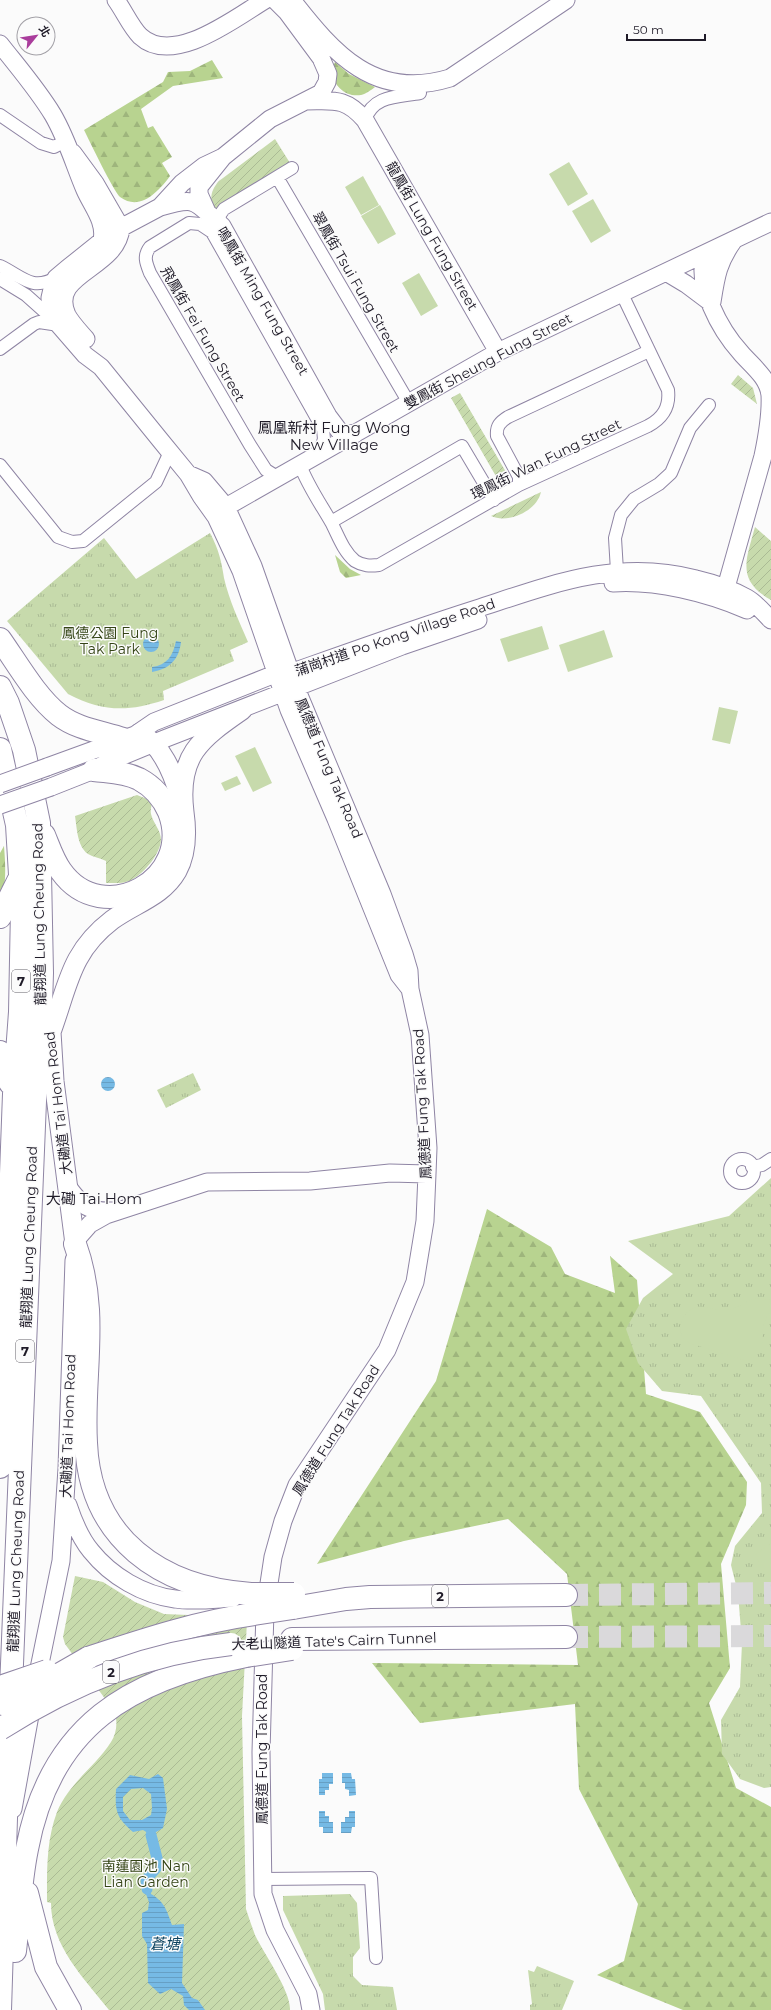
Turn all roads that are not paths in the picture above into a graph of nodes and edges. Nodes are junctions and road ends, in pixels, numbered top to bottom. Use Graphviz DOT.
graph roads {
  1 [pos="116,0"];
  2 [pos="264,0"];
  3 [pos="274,0"];
  4 [pos="292,0"];
  5 [pos="304,0"];
  6 [pos="566,0"];
  7 [pos="0,44"];
  8 [pos="341,56"];
  9 [pos="420,93"];
  10 [pos="306,102"];
  11 [pos="0,115"];
  12 [pos="365,120"];
  13 [pos="69,147"];
  14 [pos="223,157"];
  15 [pos="292,168"];
  16 [pos="277,176"];
  17 [pos="160,207"];
  18 [pos="204,219"];
  19 [pos="771,222"];
  20 [pos="222,226"];
  21 [pos="121,228"];
  22 [pos="102,240"];
  23 [pos="734,240"];
  24 [pos="706,254"];
  25 [pos="0,266"];
  26 [pos="666,272"];
  27 [pos="56,278"];
  28 [pos="0,279"];
  29 [pos="621,292"];
  30 [pos="712,304"];
  31 [pos="66,324"];
  32 [pos="0,349"];
  33 [pos="649,351"];
  34 [pos="498,352"];
  35 [pos="409,403"];
  36 [pos="709,405"];
  37 [pos="328,416"];
  38 [pos="355,434"];
  39 [pos="769,436"];
  40 [pos="170,452"];
  41 [pos="319,454"];
  42 [pos="767,454"];
  43 [pos="0,465"];
  44 [pos="300,465"];
  45 [pos="277,478"];
  46 [pos="519,485"];
  47 [pos="494,500"];
  48 [pos="218,508"];
  49 [pos="331,522"];
  50 [pos="617,571"];
  51 [pos="724,594"];
  52 [pos="771,620"];
  53 [pos="0,639"];
  54 [pos="286,682"];
  55 [pos="0,687"];
  56 [pos="242,710"];
  57 [pos="139,738"];
  58 [pos="0,749"];
  59 [pos="94,770"];
  60 [pos="0,784"];
  61 [pos="0,805"];
  62 [pos="183,806"];
  63 [pos="39,823"];
  64 [pos="19,880"];
  65 [pos="0,917"];
  66 [pos="41,1005"];
  67 [pos="51,1032"];
  68 [pos="0,1052"];
  69 [pos="14,1094"];
  70 [pos="771,1159"];
  71 [pos="752,1167"];
  72 [pos="428,1174"];
  73 [pos="68,1187"];
  74 [pos="115,1211"];
  75 [pos="75,1242"];
  76 [pos="0,1468"];
  77 [pos="66,1499"];
  78 [pos="566,1595"];
  79 [pos="267,1597"];
  80 [pos="294,1601"];
  81 [pos="566,1637"];
  82 [pos="292,1644"];
  83 [pos="88,1658"];
  84 [pos="0,1687"];
  85 [pos="0,1709"];
  86 [pos="0,1729"];
  87 [pos="6,1845"];
  88 [pos="23,1874"];
  89 [pos="262,1879"];
  90 [pos="376,1958"];
  91 [pos="0,2010"];
  92 [pos="7,2010"];
  93 [pos="70,2010"];
  94 [pos="311,2010"];
  1 -- 2 [label="main road"];
  3 -- 10 [label="main road"];
  4 -- 8 [label="main road"];
  5 -- 8 [label="main road"];
  6 -- 8 [label="main road"];
  7 -- 13 [label="main road"];
  9 -- 12 [label="street"];
  10 -- 12 [label="main road, 龍鳳街 Lung Fung Street"];
  10 -- 14 [label="main road"];
  11 -- 13 [label="street"];
  12 -- 34 [label="main road, 龍鳳街 Lung Fung Street"];
  13 -- 21 [label="main road"];
  13 -- 22 [label="main road"];
  14 -- 17 [label="main road"];
  14 -- 18 [label="main road"];
  15 -- 16 [label="street"];
  16 -- 20 [label="street"];
  16 -- 35 [label="street, 翠鳳街 Tsui Fung Street"];
  17 -- 18 [label="main road, 鳴鳳街 Ming Fung Street"];
  17 -- 21 [label="main road"];
  18 -- 20 [label="main road, 鳴鳳街 Ming Fung Street"];
  18 -- 41 [label="street, 鳴鳳街 Ming Fung Street"];
  18 -- 45 [label="street, 飛鳳街 Fei Fung Street"];
  19 -- 23 [label="main road, 雙鳳街 Sheung Fung Street"];
  20 -- 37 [label="main road, 鳴鳳街 Ming Fung Street"];
  21 -- 22 [label="main road"];
  21 -- 31 [label="main road"];
  22 -- 27 [label="main road"];
  23 -- 24 [label="main road, 雙鳳街 Sheung Fung Street"];
  23 -- 30 [label="main road"];
  24 -- 26 [label="main road, 雙鳳街 Sheung Fung Street"];
  24 -- 30 [label="main road"];
  25 -- 27 [label="street"];
  26 -- 29 [label="main road, 雙鳳街 Sheung Fung Street"];
  26 -- 30 [label="main road"];
  27 -- 31 [label="main road"];
  28 -- 31 [label="street"];
  29 -- 33 [label="street, 環鳳街 Wan Fung Street"];
  29 -- 34 [label="main road, 雙鳳街 Sheung Fung Street"];
  30 -- 39 [label="main road"];
  31 -- 32 [label="street"];
  31 -- 40 [label="main road, 鳳德道 Fung Tak Road"];
  33 -- 46 [label="street, 環鳳街 Wan Fung Street"];
  33 -- 46 [label="street"];
  34 -- 35 [label="main road, 雙鳳街 Sheung Fung Street"];
  35 -- 38 [label="main road, 雙鳳街 Sheung Fung Street"];
  36 -- 50 [label="street"];
  37 -- 38 [label="main road, 鳴鳳街 Ming Fung Street"];
  37 -- 41 [label="main road"];
  38 -- 41 [label="main road, 雙鳳街 Sheung Fung Street"];
  39 -- 42 [label="main road"];
  40 -- 43 [label="street"];
  40 -- 48 [label="main road, 鳳德道 Fung Tak Road"];
  41 -- 44 [label="main road, 雙鳳街 Sheung Fung Street"];
  42 -- 51 [label="main road"];
  44 -- 45 [label="main road, 雙鳳街 Sheung Fung Street"];
  44 -- 49 [label="street, 環鳳街 Wan Fung Street"];
  45 -- 48 [label="main road, 雙鳳街 Sheung Fung Street"];
  46 -- 47 [label="street, 環鳳街 Wan Fung Street"];
  47 -- 49 [label="street, 環鳳街 Wan Fung Street"];
  47 -- 49 [label="street"];
  48 -- 54 [label="main road, 鳳德道 Fung Tak Road"];
  50 -- 51 [label="main road, 蒲崗村道 Po Kong Village Road"];
  50 -- 54 [label="main road, 蒲崗村道 Po Kong Village Road"];
  51 -- 52 [label="main road, 蒲崗村道 Po Kong Village Road"];
  51 -- 54 [label="main road, 蒲崗村道 Po Kong Village Road"];
  53 -- 57 [label="highway"];
  54 -- 56 [label="main road, 蒲崗村道 Po Kong Village Road"];
  54 -- 57 [label="main road, 蒲崗村道 Po Kong Village Road"];
  54 -- 72 [label="main road, 鳳德道 Fung Tak Road"];
  55 -- 63 [label="highway, 龍翔道 Lung Cheung Road / 7"];
  56 -- 57 [label="main road, 蒲崗村道 Po Kong Village Road"];
  56 -- 62 [label="main road"];
  57 -- 59 [label="main road, 蒲崗村道 Po Kong Village Road"];
  57 -- 60 [label="main road, 蒲崗村道 Po Kong Village Road, bridge"];
  57 -- 62 [label="main road"];
  58 -- 64 [label="highway, 龍翔道 Lung Cheung Road / 7"];
  59 -- 61 [label="main road, 蒲崗村道 Po Kong Village Road, bridge"];
  59 -- 63 [label="highway"];
  62 -- 67 [label="main road"];
  63 -- 66 [label="highway, 龍翔道 Lung Cheung Road / 7"];
  64 -- 65 [label="highway"];
  64 -- 69 [label="highway, 龍翔道 Lung Cheung Road / 7"];
  66 -- 67 [label="main road, 大磡道 Tai Hom Road"];
  66 -- 87 [label="highway, 龍翔道 Lung Cheung Road / 7"];
  67 -- 73 [label="main road, 大磡道 Tai Hom Road"];
  68 -- 69 [label="highway"];
  69 -- 76 [label="highway, 龍翔道 Lung Cheung Road / 7"];
  70 -- 71 [label="street"];
  72 -- 74 [label="main road"];
  72 -- 79 [label="main road, 鳳德道 Fung Tak Road"];
  73 -- 74 [label="main road"];
  73 -- 75 [label="main road, 大磡道 Tai Hom Road"];
  74 -- 75 [label="main road"];
  75 -- 77 [label="main road, 大磡道 Tai Hom Road"];
  75 -- 80 [label="highway, bridge"];
  77 -- 79 [label="main road"];
  77 -- 87 [label="main road, 大磡道 Tai Hom Road"];
  78 -- 80 [label="highway, 2"];
  79 -- 89 [label="main road, 鳳德道 Fung Tak Road"];
  80 -- 83 [label="highway, 大老山隧道 Tate's Cairn Tunnel / 2, bridge"];
  81 -- 82 [label="highway, 大老山隧道 Tate's Cairn Tunnel"];
  82 -- 86 [label="highway, 大老山隧道 Tate's Cairn Tunnel / 2, bridge"];
  82 -- 88 [label="highway, bridge"];
  83 -- 84 [label="highway, bridge"];
  83 -- 85 [label="highway, 大老山隧道 Tate's Cairn Tunnel / 2, bridge"];
  87 -- 91 [label="highway, 龍翔道 Lung Cheung Road / 7"];
  88 -- 92 [label="highway"];
  88 -- 93 [label="highway"];
  89 -- 90 [label="street"];
  89 -- 94 [label="main road, 鳳德道 Fung Tak Road"];
}
